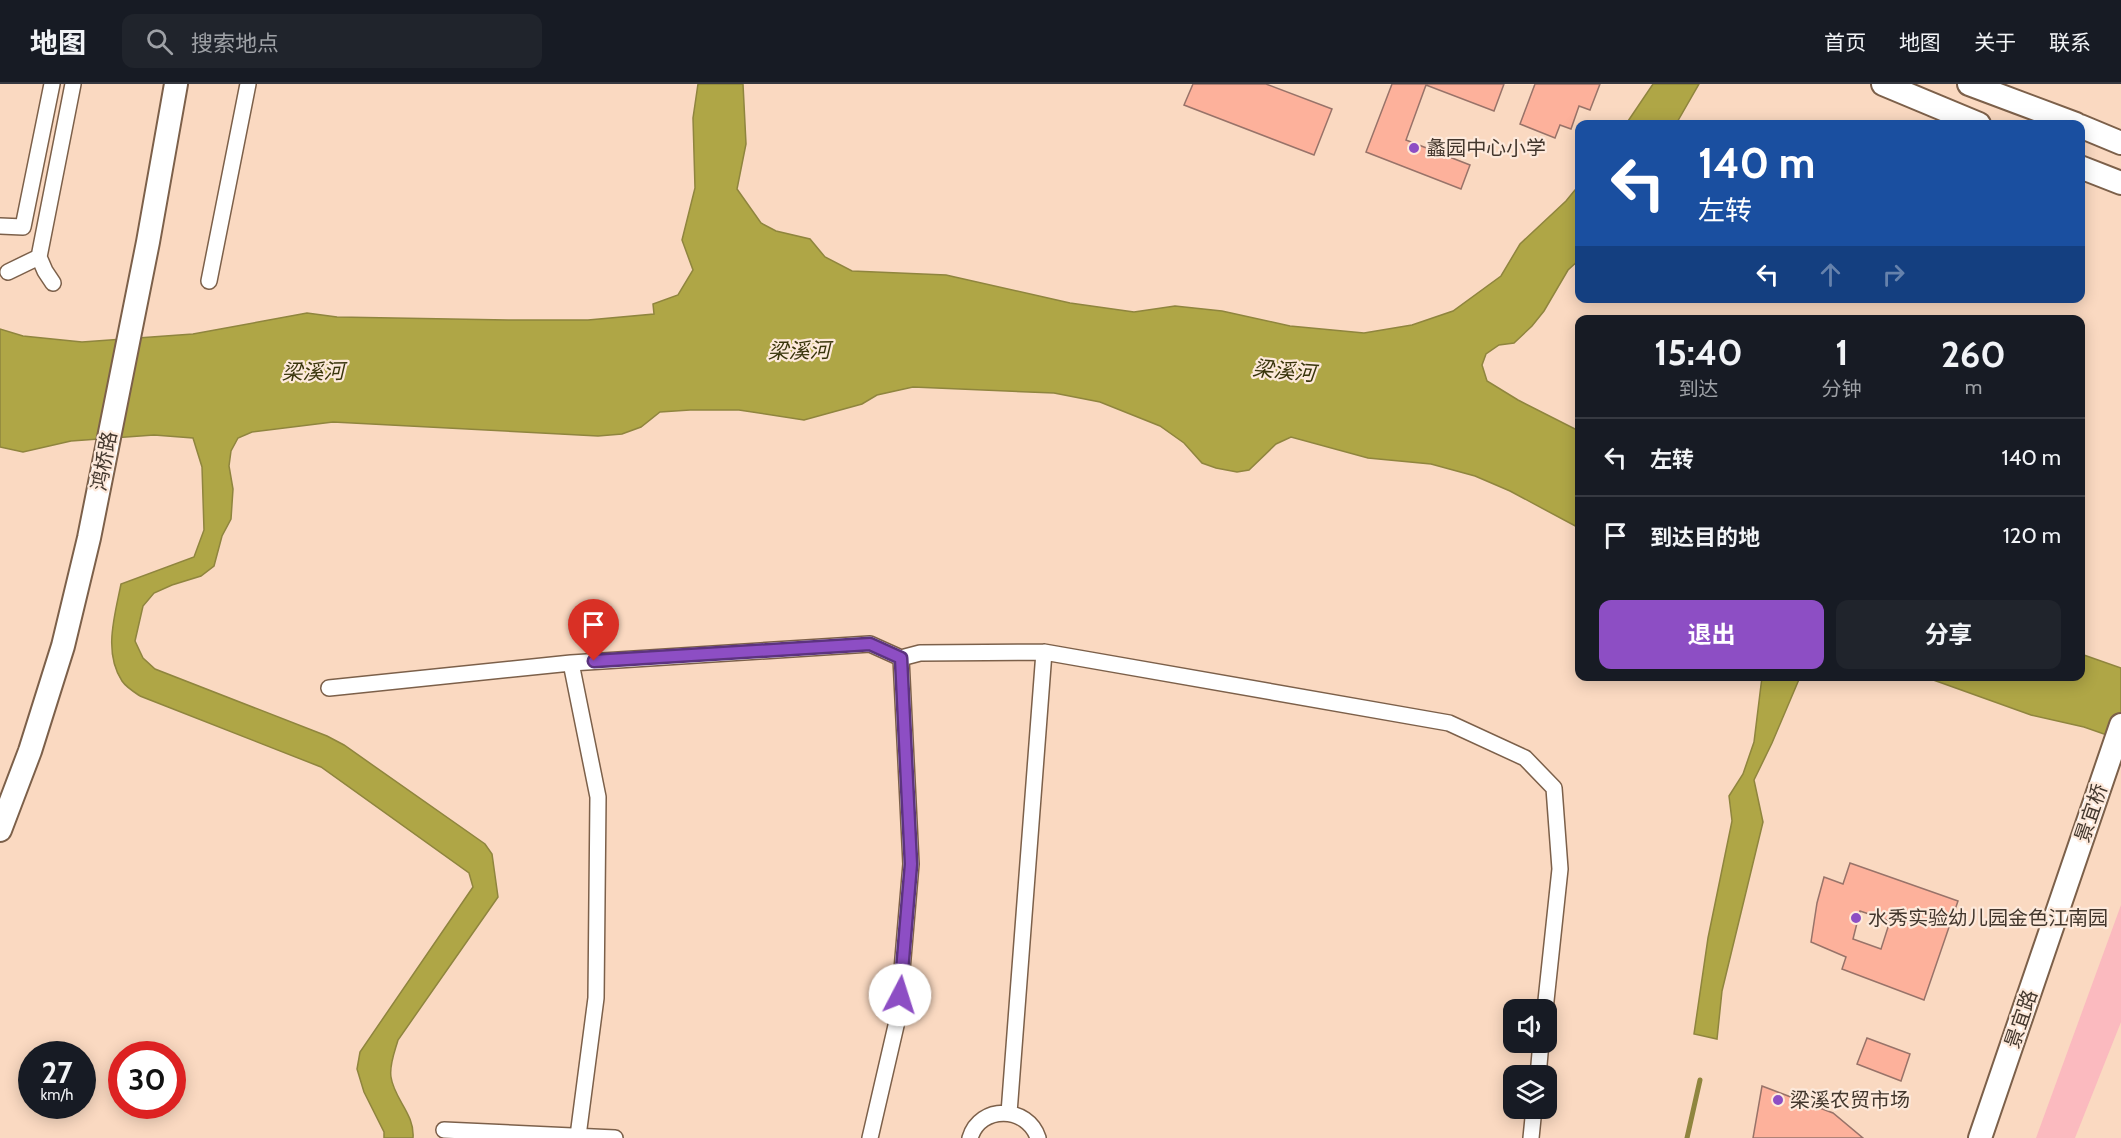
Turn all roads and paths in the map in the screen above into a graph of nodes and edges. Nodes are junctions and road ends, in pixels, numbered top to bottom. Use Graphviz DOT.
graph roads {
  1 [pos="52,84"];
  2 [pos="73,84"];
  3 [pos="176,84"];
  4 [pos="248,84"];
  5 [pos="1883,84"];
  6 [pos="1969,84"];
  7 [pos="1969,120"];
  8 [pos="2065,120"];
  9 [pos="2085,128"];
  10 [pos="2121,143"];
  11 [pos="2085,169"];
  12 [pos="2121,183"];
  13 [pos="0,226"];
  14 [pos="39,256"];
  15 [pos="8,272"];
  16 [pos="209,281"];
  17 [pos="53,283"];
  18 [pos="1044,652"];
  19 [pos="901,658"];
  20 [pos="571,663"];
  21 [pos="328,687"];
  22 [pos="2121,725"];
  23 [pos="0,830"];
  24 [pos="2061,900"];
  25 [pos="1546,999"];
  26 [pos="1010,1113"];
  27 [pos="1533,1119"];
  28 [pos="444,1130"];
  29 [pos="578,1136"];
  30 [pos="615,1138"];
  31 [pos="870,1138"];
  32 [pos="970,1138"];
  33 [pos="1038,1138"];
  34 [pos="1531,1138"];
  35 [pos="1980,1138"];
  1 -- 13 [label="street"];
  2 -- 14 [label="street"];
  3 -- 23 [label="main road, 鸿桥路"];
  4 -- 16 [label="street"];
  5 -- 7 [label="main road"];
  6 -- 8 [label="main road"];
  9 -- 10 [label="main road"];
  11 -- 12 [label="main road"];
  14 -- 15 [label="street"];
  14 -- 17 [label="street"];
  18 -- 19 [label="street"];
  18 -- 25 [label="street"];
  18 -- 26 [label="street"];
  19 -- 20 [label="street"];
  19 -- 31 [label="street"];
  20 -- 21 [label="street"];
  20 -- 29 [label="street"];
  22 -- 24 [label="main road, 景宜桥"];
  24 -- 35 [label="main road, 景宜路"];
  26 -- 32 [label="street"];
  26 -- 33 [label="street"];
  27 -- 34 [label="street"];
  28 -- 29 [label="street"];
  29 -- 30 [label="street"];
}
